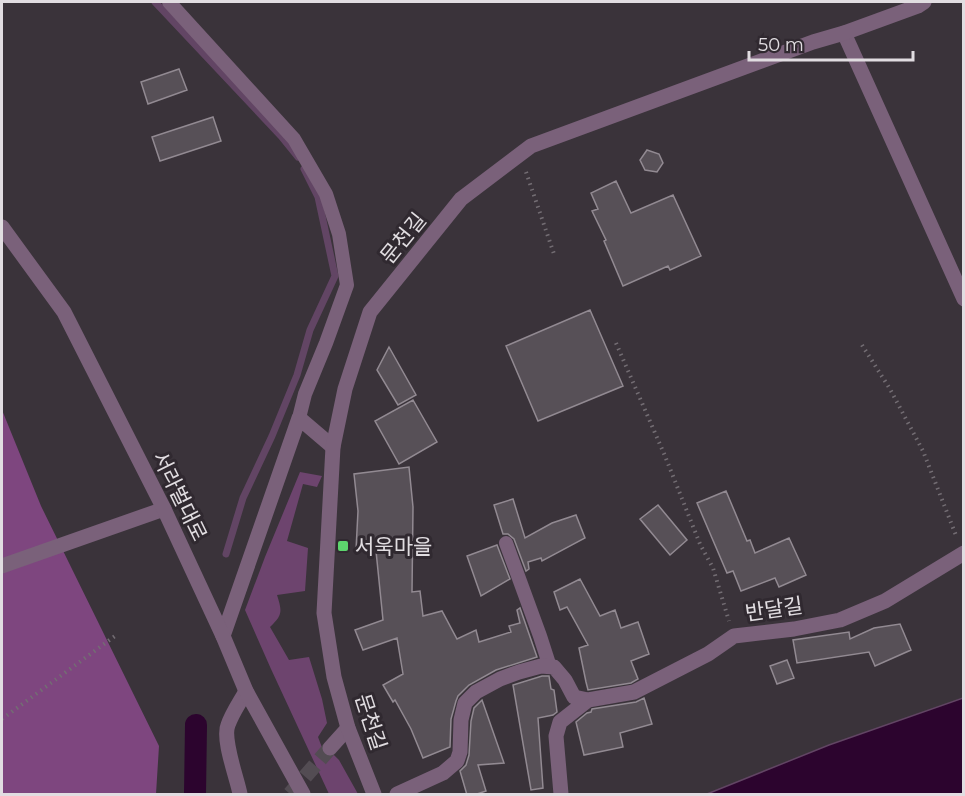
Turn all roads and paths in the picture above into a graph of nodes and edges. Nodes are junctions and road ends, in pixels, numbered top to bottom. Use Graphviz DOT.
graph roads {
  1 [pos="169,2"];
  2 [pos="924,2"];
  3 [pos="844,33"];
  4 [pos="520,154"];
  5 [pos="2,227"];
  6 [pos="554,254"];
  7 [pos="963,299"];
  8 [pos="616,343"];
  9 [pos="862,345"];
  10 [pos="299,418"];
  11 [pos="333,447"];
  12 [pos="164,509"];
  13 [pos="506,543"];
  14 [pos="963,553"];
  15 [pos="2,566"];
  16 [pos="115,636"];
  17 [pos="223,636"];
  18 [pos="734,636"];
  19 [pos="550,667"];
  20 [pos="246,692"];
  21 [pos="588,700"];
  22 [pos="2,719"];
  23 [pos="348,729"];
  24 [pos="330,748"];
  25 [pos="240,795"];
  26 [pos="303,795"];
  27 [pos="374,795"];
  28 [pos="397,795"];
  29 [pos="561,795"];
  1 -- 10 [label="lane"];
  2 -- 3 [label="street, 문천길"];
  3 -- 4 [label="street, 문천길"];
  3 -- 7 [label="street"];
  4 -- 6 [label="path"];
  4 -- 11 [label="street, 문천길"];
  5 -- 12 [label="street, 서라벌대로"];
  8 -- 18 [label="path"];
  9 -- 14 [label="path"];
  10 -- 11 [label="street"];
  10 -- 17 [label="street"];
  11 -- 23 [label="street, 문천길"];
  12 -- 15 [label="street"];
  12 -- 17 [label="street, 서라벌대로"];
  13 -- 19 [label="lane"];
  14 -- 18 [label="street, 반달길"];
  16 -- 22 [label="path"];
  17 -- 20 [label="street, 서라벌대로"];
  18 -- 21 [label="street, 반달길"];
  19 -- 21 [label="street"];
  19 -- 28 [label="street"];
  20 -- 25 [label="street"];
  20 -- 26 [label="street, 서라벌대로"];
  21 -- 29 [label="street, 반달길"];
  23 -- 24 [label="street"];
  23 -- 27 [label="street, 문천길"];
}
